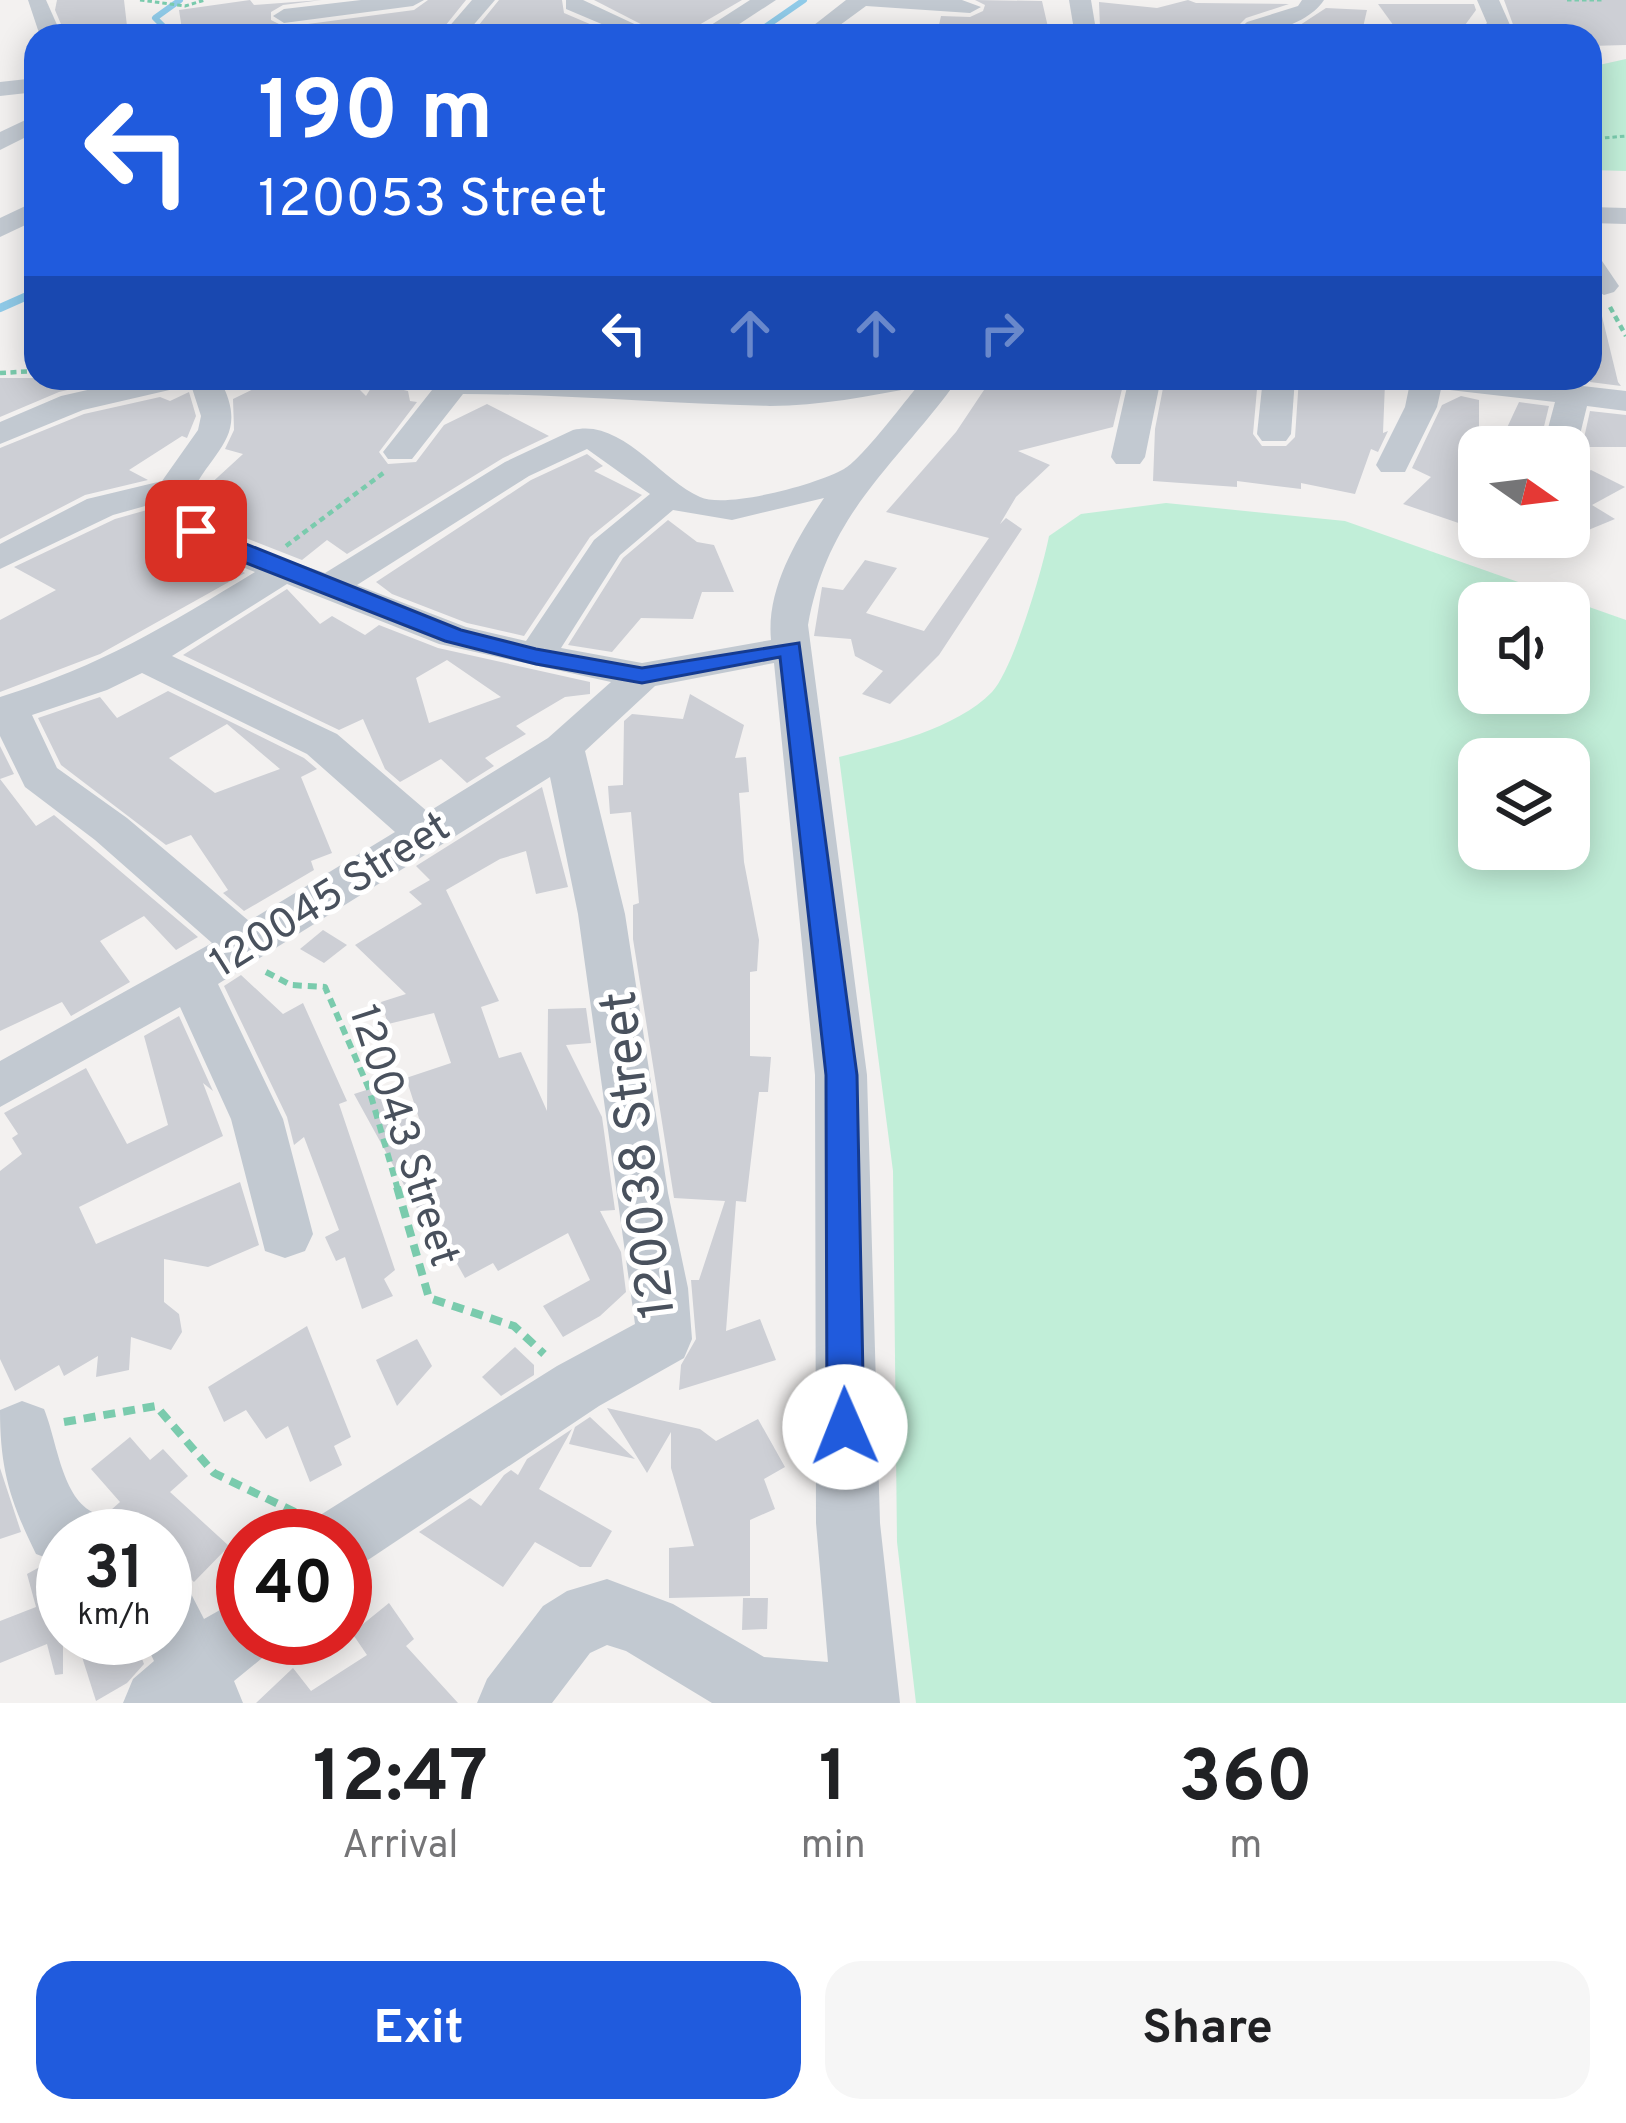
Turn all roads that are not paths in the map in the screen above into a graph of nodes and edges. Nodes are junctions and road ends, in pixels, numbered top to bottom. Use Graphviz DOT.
graph roads {
  1 [pos="413,0"];
  2 [pos="484,0"];
  3 [pos="765,0"];
  4 [pos="864,0"];
  5 [pos="1312,0"];
  6 [pos="37,3"];
  7 [pos="574,4"];
  8 [pos="970,7"];
  9 [pos="715,8"];
  10 [pos="740,15"];
  11 [pos="284,16"];
  12 [pos="46,24"];
  13 [pos="463,24"];
  14 [pos="621,24"];
  15 [pos="725,24"];
  16 [pos="828,24"];
  17 [pos="1262,24"];
  18 [pos="132,390"];
  19 [pos="209,390"];
  20 [pos="449,390"];
  21 [pos="676,390"];
  22 [pos="846,390"];
  23 [pos="933,390"];
  24 [pos="1142,390"];
  25 [pos="1278,390"];
  26 [pos="1425,390"];
  27 [pos="1531,390"];
  28 [pos="1574,395"];
  29 [pos="1626,400"];
  30 [pos="1566,426"];
  31 [pos="0,434"];
  32 [pos="1274,434"];
  33 [pos="400,452"];
  34 [pos="1128,457"];
  35 [pos="1394,465"];
  36 [pos="862,475"];
  37 [pos="175,488"];
  38 [pos="673,495"];
  39 [pos="0,558"];
  40 [pos="274,566"];
  41 [pos="328,587"];
  42 [pos="791,648"];
  43 [pos="536,656"];
  44 [pos="142,657"];
  45 [pos="642,676"];
  46 [pos="4,710"];
  47 [pos="562,748"];
  48 [pos="424,833"];
  49 [pos="223,959"];
  50 [pos="0,1086"];
  51 [pos="285,1234"];
  52 [pos="22,1430"];
  53 [pos="48,1509"];
  54 [pos="360,1509"];
  55 [pos="865,1699"];
  56 [pos="511,1703"];
  1 -- 11 [label="street"];
  2 -- 13 [label="street"];
  3 -- 10 [label="street"];
  4 -- 8 [label="street"];
  4 -- 16 [label="street"];
  5 -- 17 [label="street"];
  6 -- 12 [label="street"];
  7 -- 14 [label="street"];
  9 -- 10 [label="street"];
  10 -- 15 [label="street"];
  18 -- 31 [label="street"];
  19 -- 37 [label="street"];
  20 -- 33 [label="street"];
  21 -- 22 [label="street"];
  23 -- 36 [label="street"];
  24 -- 34 [label="street"];
  25 -- 32 [label="street"];
  26 -- 35 [label="street"];
  27 -- 28 [label="street"];
  28 -- 29 [label="street"];
  28 -- 30 [label="street"];
  36 -- 38 [label="street"];
  36 -- 42 [label="street"];
  37 -- 39 [label="street"];
  37 -- 40 [label="street"];
  38 -- 41 [label="street"];
  38 -- 43 [label="street"];
  40 -- 41 [label="street"];
  40 -- 44 [label="street"];
  41 -- 43 [label="street"];
  42 -- 45 [label="street"];
  42 -- 55 [label="street"];
  43 -- 45 [label="street"];
  44 -- 46 [label="street"];
  44 -- 48 [label="street"];
  45 -- 47 [label="street, 120045 Street"];
  46 -- 49 [label="street"];
  47 -- 48 [label="street, 120045 Street"];
  47 -- 54 [label="street, 120038 Street"];
  48 -- 49 [label="street, 120045 Street"];
  49 -- 50 [label="street, 120045 Street"];
  49 -- 51 [label="street"];
  52 -- 53 [label="street"];
  55 -- 56 [label="street"];
}
